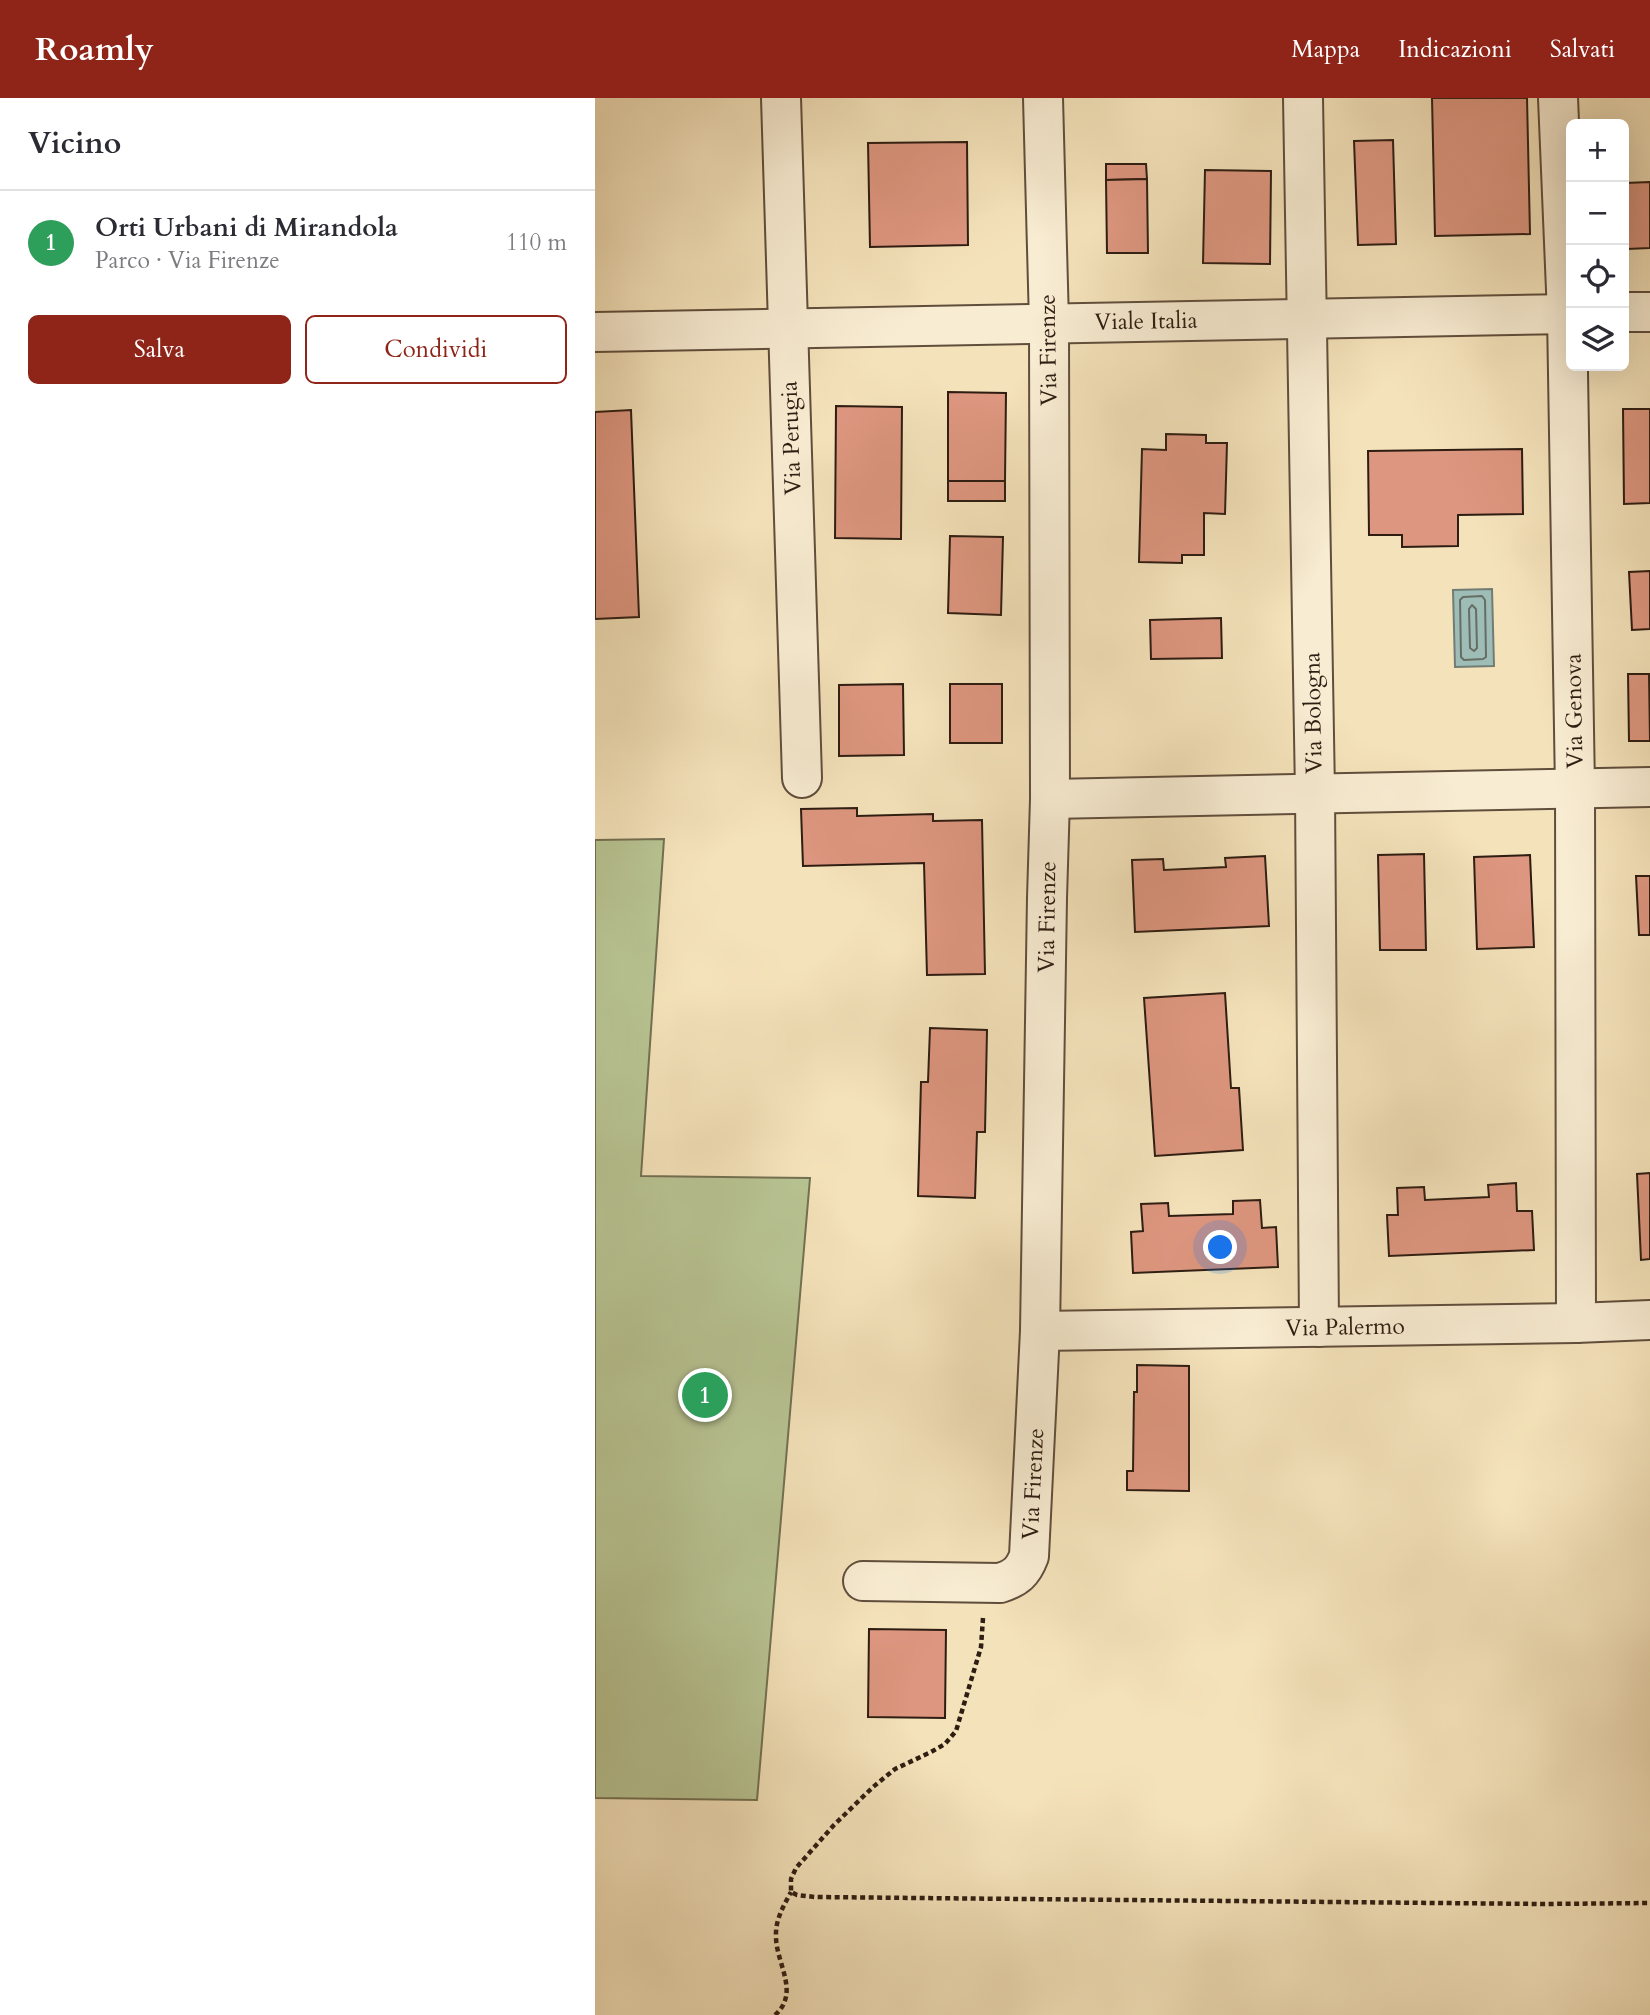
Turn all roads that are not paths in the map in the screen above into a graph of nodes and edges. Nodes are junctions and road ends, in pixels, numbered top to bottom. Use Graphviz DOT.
graph roads {
  1 [pos="781,98"];
  2 [pos="1043,98"];
  3 [pos="1303,98"];
  4 [pos="1558,98"];
  5 [pos="1569,308"];
  6 [pos="1629,312"];
  7 [pos="1650,312"];
  8 [pos="1566,314"];
  9 [pos="1307,319"];
  10 [pos="1049,323"];
  11 [pos="787,327"];
  12 [pos="595,332"];
  13 [pos="1570,371"];
  14 [pos="802,778"];
  15 [pos="1650,786"];
  16 [pos="1575,788"];
  17 [pos="1315,793"];
  18 [pos="1050,799"];
  19 [pos="1650,1320"];
  20 [pos="1576,1323"];
  21 [pos="1319,1327"];
  22 [pos="1040,1331"];
  23 [pos="863,1581"];
  1 -- 11 [label="street, Via Perugia"];
  2 -- 10 [label="street, Via Firenze"];
  3 -- 9 [label="street, Via Bologna"];
  4 -- 5 [label="street, Via Genova"];
  6 -- 7 [label="street"];
  8 -- 9 [label="street, Viale Italia"];
  9 -- 10 [label="street, Viale Italia"];
  9 -- 17 [label="street, Via Bologna"];
  10 -- 11 [label="street, Viale Italia"];
  10 -- 18 [label="street, Via Firenze"];
  11 -- 12 [label="street, Viale Italia"];
  11 -- 14 [label="street, Via Perugia"];
  13 -- 16 [label="street, Via Genova"];
  15 -- 16 [label="street"];
  16 -- 17 [label="street"];
  16 -- 20 [label="street, Via Genova"];
  17 -- 18 [label="street"];
  17 -- 21 [label="street, Via Bologna"];
  18 -- 22 [label="street, Via Firenze"];
  19 -- 20 [label="street, Via Palermo"];
  20 -- 21 [label="street, Via Palermo"];
  21 -- 22 [label="street, Via Palermo"];
  22 -- 23 [label="street, Via Firenze"];
}
